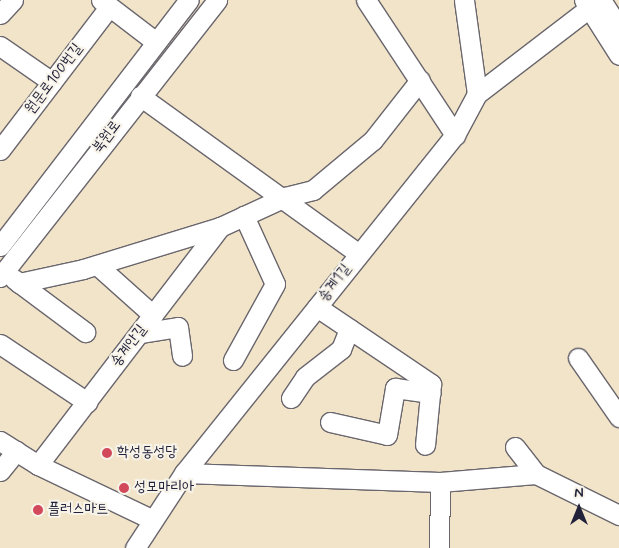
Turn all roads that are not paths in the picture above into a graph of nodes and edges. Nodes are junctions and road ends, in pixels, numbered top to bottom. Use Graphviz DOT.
graph roads {
  1 [pos="13,0"];
  2 [pos="189,0"];
  3 [pos="217,0"];
  4 [pos="366,0"];
  5 [pos="464,0"];
  6 [pos="592,2"];
  7 [pos="104,4"];
  8 [pos="0,14"];
  9 [pos="619,28"];
  10 [pos="156,42"];
  11 [pos="0,46"];
  12 [pos="619,55"];
  13 [pos="420,80"];
  14 [pos="52,82"];
  15 [pos="477,94"];
  16 [pos="140,96"];
  17 [pos="455,135"];
  18 [pos="0,150"];
  19 [pos="285,197"];
  20 [pos="244,216"];
  21 [pos="220,227"];
  22 [pos="0,246"];
  23 [pos="358,253"];
  24 [pos="97,265"];
  25 [pos="2,274"];
  26 [pos="19,283"];
  27 [pos="317,307"];
  28 [pos="153,315"];
  29 [pos="349,329"];
  30 [pos="85,332"];
  31 [pos="140,333"];
  32 [pos="0,344"];
  33 [pos="182,356"];
  34 [pos="578,358"];
  35 [pos="233,360"];
  36 [pos="430,393"];
  37 [pos="290,398"];
  38 [pos="87,402"];
  39 [pos="619,417"];
  40 [pos="330,422"];
  41 [pos="425,445"];
  42 [pos="8,446"];
  43 [pos="514,447"];
  44 [pos="38,465"];
  45 [pos="0,471"];
  46 [pos="184,473"];
  47 [pos="536,474"];
  48 [pos="440,482"];
  49 [pos="619,514"];
  50 [pos="151,519"];
  51 [pos="135,548"];
  52 [pos="438,548"];
  1 -- 8 [label="street"];
  2 -- 10 [label="street, 북원로"];
  3 -- 16 [label="street, 북원로"];
  4 -- 13 [label="street"];
  5 -- 15 [label="street"];
  6 -- 9 [label="street"];
  6 -- 12 [label="street"];
  6 -- 15 [label="street"];
  7 -- 10 [label="street"];
  7 -- 14 [label="street, 원문로100번길"];
  10 -- 22 [label="street, 북원로"];
  11 -- 14 [label="street"];
  13 -- 17 [label="street"];
  13 -- 19 [label="street, 송계안길"];
  14 -- 18 [label="street, 원문로100번길"];
  15 -- 17 [label="street, 송계1길"];
  16 -- 19 [label="street"];
  16 -- 25 [label="street, 북원로"];
  17 -- 23 [label="street, 송계1길"];
  19 -- 20 [label="street, 송계안길"];
  19 -- 23 [label="street"];
  20 -- 21 [label="street, 송계안길"];
  20 -- 35 [label="street"];
  21 -- 24 [label="street, 송계안길"];
  21 -- 28 [label="street, 송계안길"];
  23 -- 27 [label="street, 송계1길"];
  24 -- 26 [label="street, 송계안길"];
  24 -- 28 [label="street"];
  25 -- 26 [label="street"];
  26 -- 30 [label="street"];
  27 -- 29 [label="street"];
  27 -- 46 [label="street, 송계1길"];
  28 -- 31 [label="street, 송계안길"];
  29 -- 36 [label="street"];
  29 -- 37 [label="street"];
  31 -- 33 [label="street"];
  31 -- 38 [label="street, 송계안길"];
  32 -- 38 [label="street"];
  34 -- 39 [label="street"];
  36 -- 40 [label="street"];
  36 -- 41 [label="street"];
  38 -- 44 [label="street, 송계안길"];
  42 -- 44 [label="street"];
  42 -- 45 [label="street"];
  43 -- 47 [label="street"];
  44 -- 50 [label="street"];
  46 -- 48 [label="street"];
  46 -- 50 [label="street, 송계1길"];
  47 -- 48 [label="street"];
  47 -- 49 [label="street"];
  48 -- 52 [label="street"];
  50 -- 51 [label="street, 송계1길"];
}
